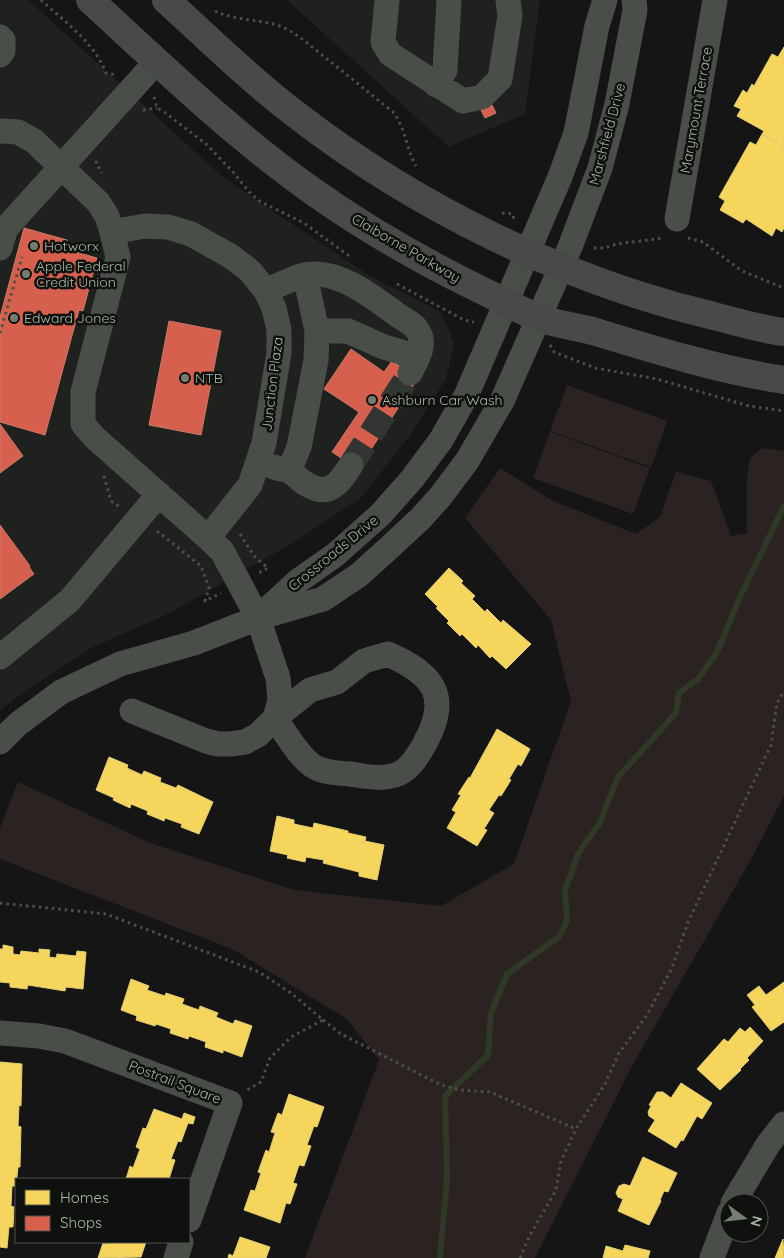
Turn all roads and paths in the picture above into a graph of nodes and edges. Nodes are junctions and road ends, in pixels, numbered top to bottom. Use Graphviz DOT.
graph roads {
  1 [pos="90,0"];
  2 [pos="166,0"];
  3 [pos="387,0"];
  4 [pos="450,0"];
  5 [pos="508,0"];
  6 [pos="605,0"];
  7 [pos="634,0"];
  8 [pos="715,0"];
  9 [pos="209,7"];
  10 [pos="0,37"];
  11 [pos="0,55"];
  12 [pos="157,61"];
  13 [pos="106,73"];
  14 [pos="106,79"];
  15 [pos="436,85"];
  16 [pos="157,108"];
  17 [pos="136,116"];
  18 [pos="0,131"];
  19 [pos="100,156"];
  20 [pos="96,163"];
  21 [pos="421,172"];
  22 [pos="103,174"];
  23 [pos="69,175"];
  24 [pos="496,211"];
  25 [pos="112,232"];
  26 [pos="677,232"];
  27 [pos="532,243"];
  28 [pos="12,250"];
  29 [pos="566,257"];
  30 [pos="305,274"];
  31 [pos="784,288"];
  32 [pos="266,291"];
  33 [pos="505,302"];
  34 [pos="539,318"];
  35 [pos="317,331"];
  36 [pos="784,332"];
  37 [pos="0,333"];
  38 [pos="784,380"];
  39 [pos="258,464"];
  40 [pos="352,465"];
  41 [pos="289,471"];
  42 [pos="103,472"];
  43 [pos="159,494"];
  44 [pos="139,518"];
  45 [pos="216,529"];
  46 [pos="239,584"];
  47 [pos="258,618"];
  48 [pos="0,657"];
  49 [pos="784,691"];
  50 [pos="132,711"];
  51 [pos="275,718"];
  52 [pos="0,742"];
  53 [pos="0,903"];
  54 [pos="324,1020"];
  55 [pos="0,1033"];
  56 [pos="230,1103"];
  57 [pos="784,1124"];
  58 [pos="576,1129"];
  59 [pos="739,1193"];
  60 [pos="190,1217"];
  61 [pos="719,1239"];
  62 [pos="181,1243"];
  63 [pos="176,1258"];
  64 [pos="520,1258"];
  65 [pos="712,1258"];
  1 -- 12 [label="main road, Claiborne Parkway"];
  2 -- 27 [label="main road"];
  3 -- 15 [label="street"];
  4 -- 15 [label="street"];
  5 -- 15 [label="street"];
  6 -- 27 [label="street"];
  7 -- 29 [label="street, Marshfield Drive"];
  8 -- 26 [label="street, Marymount Terrace"];
  9 -- 21 [label="path"];
  10 -- 11 [label="street"];
  12 -- 23 [label="street"];
  12 -- 33 [label="main road, Claiborne Parkway"];
  13 -- 14 [label="path"];
  16 -- 17 [label="path"];
  18 -- 23 [label="street"];
  19 -- 20 [label="path"];
  20 -- 22 [label="path"];
  20 -- 23 [label="path"];
  23 -- 25 [label="street"];
  23 -- 28 [label="street"];
  24 -- 27 [label="path"];
  25 -- 32 [label="street, Junction Plaza"];
  25 -- 43 [label="street"];
  26 -- 29 [label="path"];
  26 -- 31 [label="path"];
  27 -- 29 [label="main road"];
  27 -- 33 [label="street"];
  28 -- 37 [label="path"];
  29 -- 34 [label="street, Marshfield Drive"];
  29 -- 36 [label="main road"];
  30 -- 32 [label="street"];
  30 -- 35 [label="street"];
  30 -- 35 [label="street"];
  32 -- 39 [label="street, Junction Plaza"];
  33 -- 34 [label="main road, Claiborne Parkway"];
  33 -- 47 [label="street, Crossroads Drive"];
  34 -- 38 [label="main road, Claiborne Parkway"];
  34 -- 47 [label="street, Crossroads Drive"];
  35 -- 41 [label="street"];
  39 -- 41 [label="street"];
  39 -- 45 [label="street, Junction Plaza"];
  40 -- 41 [label="street"];
  42 -- 44 [label="path"];
  43 -- 44 [label="street"];
  43 -- 45 [label="street"];
  44 -- 46 [label="path"];
  44 -- 48 [label="street"];
  45 -- 46 [label="street"];
  45 -- 46 [label="path"];
  46 -- 47 [label="street"];
  47 -- 51 [label="street"];
  47 -- 52 [label="street, Crossroads Drive"];
  49 -- 58 [label="path"];
  50 -- 51 [label="street"];
  51 -- 51 [label="street"];
  53 -- 54 [label="path"];
  54 -- 56 [label="path"];
  54 -- 58 [label="path"];
  55 -- 56 [label="street, Postrail Square"];
  56 -- 60 [label="street, Postrail Square"];
  57 -- 59 [label="street"];
  58 -- 64 [label="path"];
  61 -- 65 [label="street"];
  62 -- 63 [label="street"];
}
